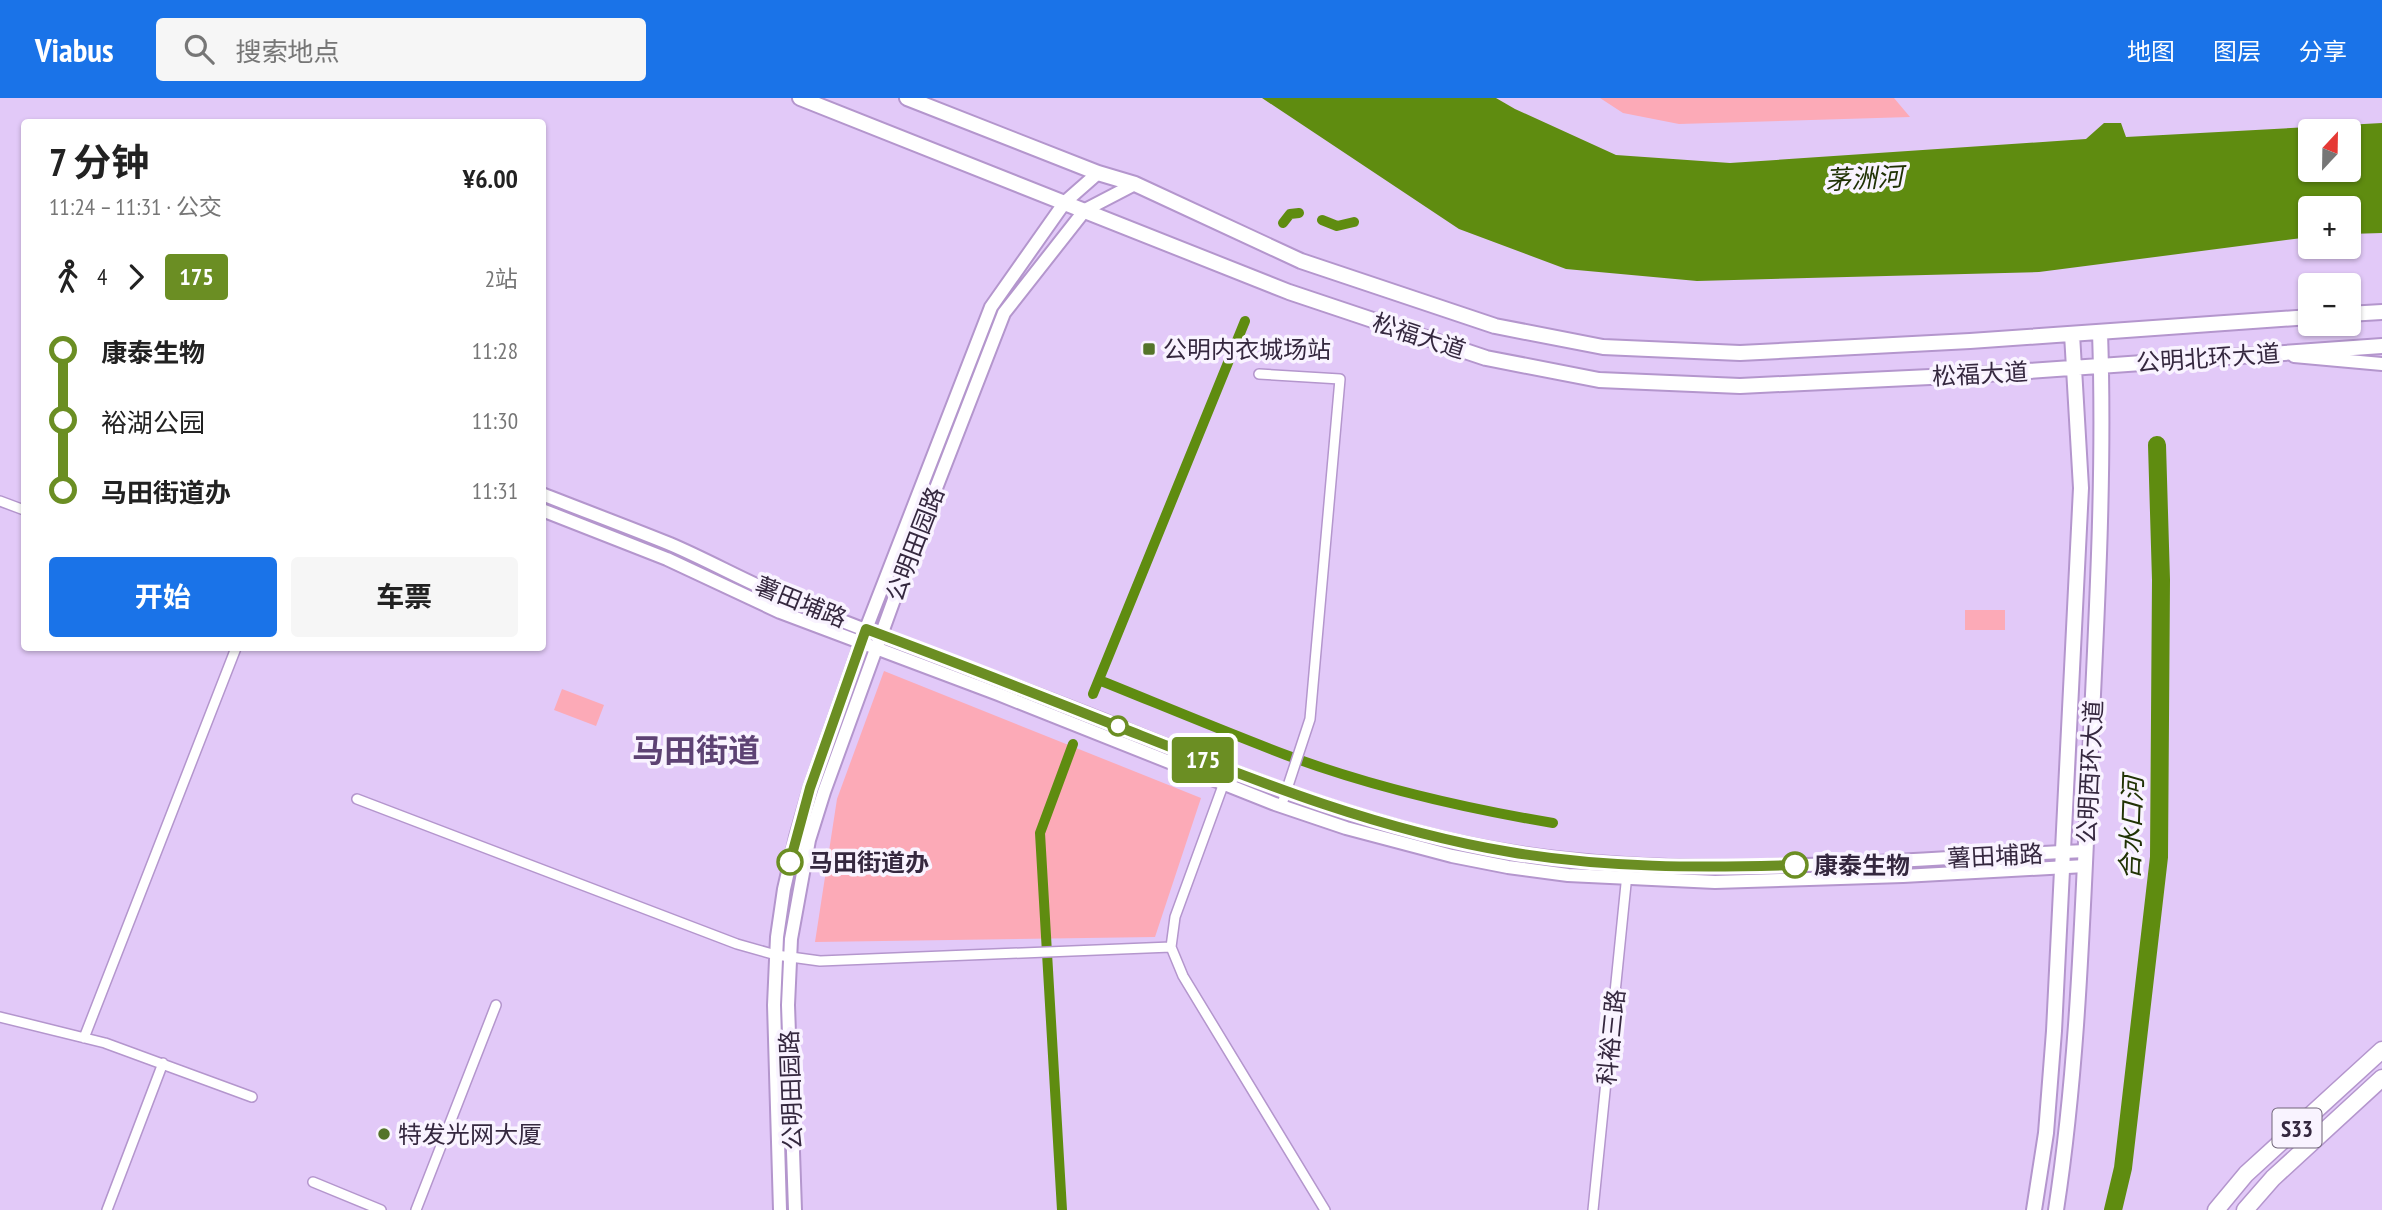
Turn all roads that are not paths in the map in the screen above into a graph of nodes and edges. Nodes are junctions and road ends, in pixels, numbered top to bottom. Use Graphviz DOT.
graph roads {
  1 [pos="800,98"];
  2 [pos="907,98"];
  3 [pos="1098,173"];
  4 [pos="1135,184"];
  5 [pos="1065,202"];
  6 [pos="1085,211"];
  7 [pos="2382,312"];
  8 [pos="2361,313"];
  9 [pos="2298,318"];
  10 [pos="2100,332"];
  11 [pos="2072,334"];
  12 [pos="2382,346"];
  13 [pos="2269,354"];
  14 [pos="2382,364"];
  15 [pos="2101,366"];
  16 [pos="2076,368"];
  17 [pos="1259,374"];
  18 [pos="546,496"];
  19 [pos="0,501"];
  20 [pos="21,509"];
  21 [pos="546,512"];
  22 [pos="866,629"];
  23 [pos="881,634"];
  24 [pos="861,643"];
  25 [pos="876,648"];
  26 [pos="235,651"];
  27 [pos="1228,770"];
  28 [pos="1223,784"];
  29 [pos="1286,793"];
  30 [pos="357,799"];
  31 [pos="1281,807"];
  32 [pos="2063,852"];
  33 [pos="2085,858"];
  34 [pos="1627,863"];
  35 [pos="2062,867"];
  36 [pos="1626,878"];
  37 [pos="1171,947"];
  38 [pos="776,955"];
  39 [pos="790,957"];
  40 [pos="496,1005"];
  41 [pos="0,1017"];
  42 [pos="84,1038"];
  43 [pos="2382,1050"];
  44 [pos="163,1063"];
  45 [pos="2382,1077"];
  46 [pos="252,1097"];
  47 [pos="313,1182"];
  48 [pos="107,1210"];
  49 [pos="381,1210"];
  50 [pos="416,1210"];
  51 [pos="780,1210"];
  52 [pos="795,1210"];
  53 [pos="1325,1210"];
  54 [pos="1593,1210"];
  55 [pos="2034,1210"];
  56 [pos="2056,1210"];
  57 [pos="2216,1210"];
  58 [pos="2245,1210"];
  1 -- 5 [label="main road, 松福大道"];
  2 -- 3 [label="main road, 松福大道"];
  3 -- 4 [label="main road, 松福大道"];
  3 -- 5 [label="street, 公明田园路"];
  4 -- 6 [label="street, 公明田园路"];
  4 -- 11 [label="main road, 松福大道"];
  5 -- 6 [label="main road, 松福大道"];
  5 -- 22 [label="street, 公明田园路"];
  6 -- 16 [label="main road, 松福大道"];
  6 -- 23 [label="street, 公明田园路"];
  7 -- 8 [label="main road"];
  9 -- 10 [label="main road, 公明北环大道"];
  10 -- 11 [label="main road, 公明北环大道"];
  10 -- 15 [label="main road, 公明西环大道"];
  11 -- 16 [label="main road, 公明西环大道"];
  12 -- 13 [label="main road, 公明北环大道"];
  13 -- 14 [label="street"];
  13 -- 15 [label="main road, 公明北环大道"];
  15 -- 16 [label="main road, 公明北环大道"];
  15 -- 33 [label="main road, 公明西环大道"];
  16 -- 32 [label="main road, 公明西环大道"];
  17 -- 29 [label="street"];
  18 -- 22 [label="street, 薯田埔路"];
  19 -- 20 [label="street"];
  21 -- 24 [label="street, 薯田埔路"];
  22 -- 23 [label="street, 薯田埔路"];
  22 -- 24 [label="street, 公明田园路"];
  23 -- 25 [label="street, 公明田园路"];
  23 -- 27 [label="street, 薯田埔路"];
  24 -- 25 [label="street, 薯田埔路"];
  24 -- 38 [label="street, 公明田园路"];
  25 -- 28 [label="street, 薯田埔路"];
  25 -- 39 [label="street, 公明田园路"];
  26 -- 42 [label="street"];
  27 -- 28 [label="street"];
  27 -- 29 [label="street, 薯田埔路"];
  28 -- 31 [label="street, 薯田埔路"];
  28 -- 37 [label="street"];
  29 -- 31 [label="street"];
  29 -- 34 [label="street, 薯田埔路"];
  30 -- 38 [label="street"];
  31 -- 36 [label="street, 薯田埔路"];
  32 -- 33 [label="street, 薯田埔路"];
  32 -- 34 [label="street, 薯田埔路"];
  32 -- 35 [label="main road, 公明西环大道"];
  33 -- 35 [label="street, 薯田埔路"];
  33 -- 56 [label="main road, 公明西环大道"];
  34 -- 36 [label="street, 科裕三路"];
  35 -- 36 [label="street, 薯田埔路"];
  35 -- 55 [label="main road, 公明西环大道"];
  36 -- 54 [label="street, 科裕三路"];
  37 -- 39 [label="street"];
  37 -- 53 [label="street"];
  38 -- 39 [label="street"];
  38 -- 51 [label="street, 公明田园路"];
  39 -- 52 [label="street, 公明田园路"];
  40 -- 50 [label="street"];
  41 -- 42 [label="street"];
  42 -- 44 [label="street"];
  43 -- 57 [label="highway, S33"];
  44 -- 46 [label="street"];
  44 -- 48 [label="street"];
  45 -- 58 [label="highway, S33"];
  47 -- 49 [label="street"];
}
